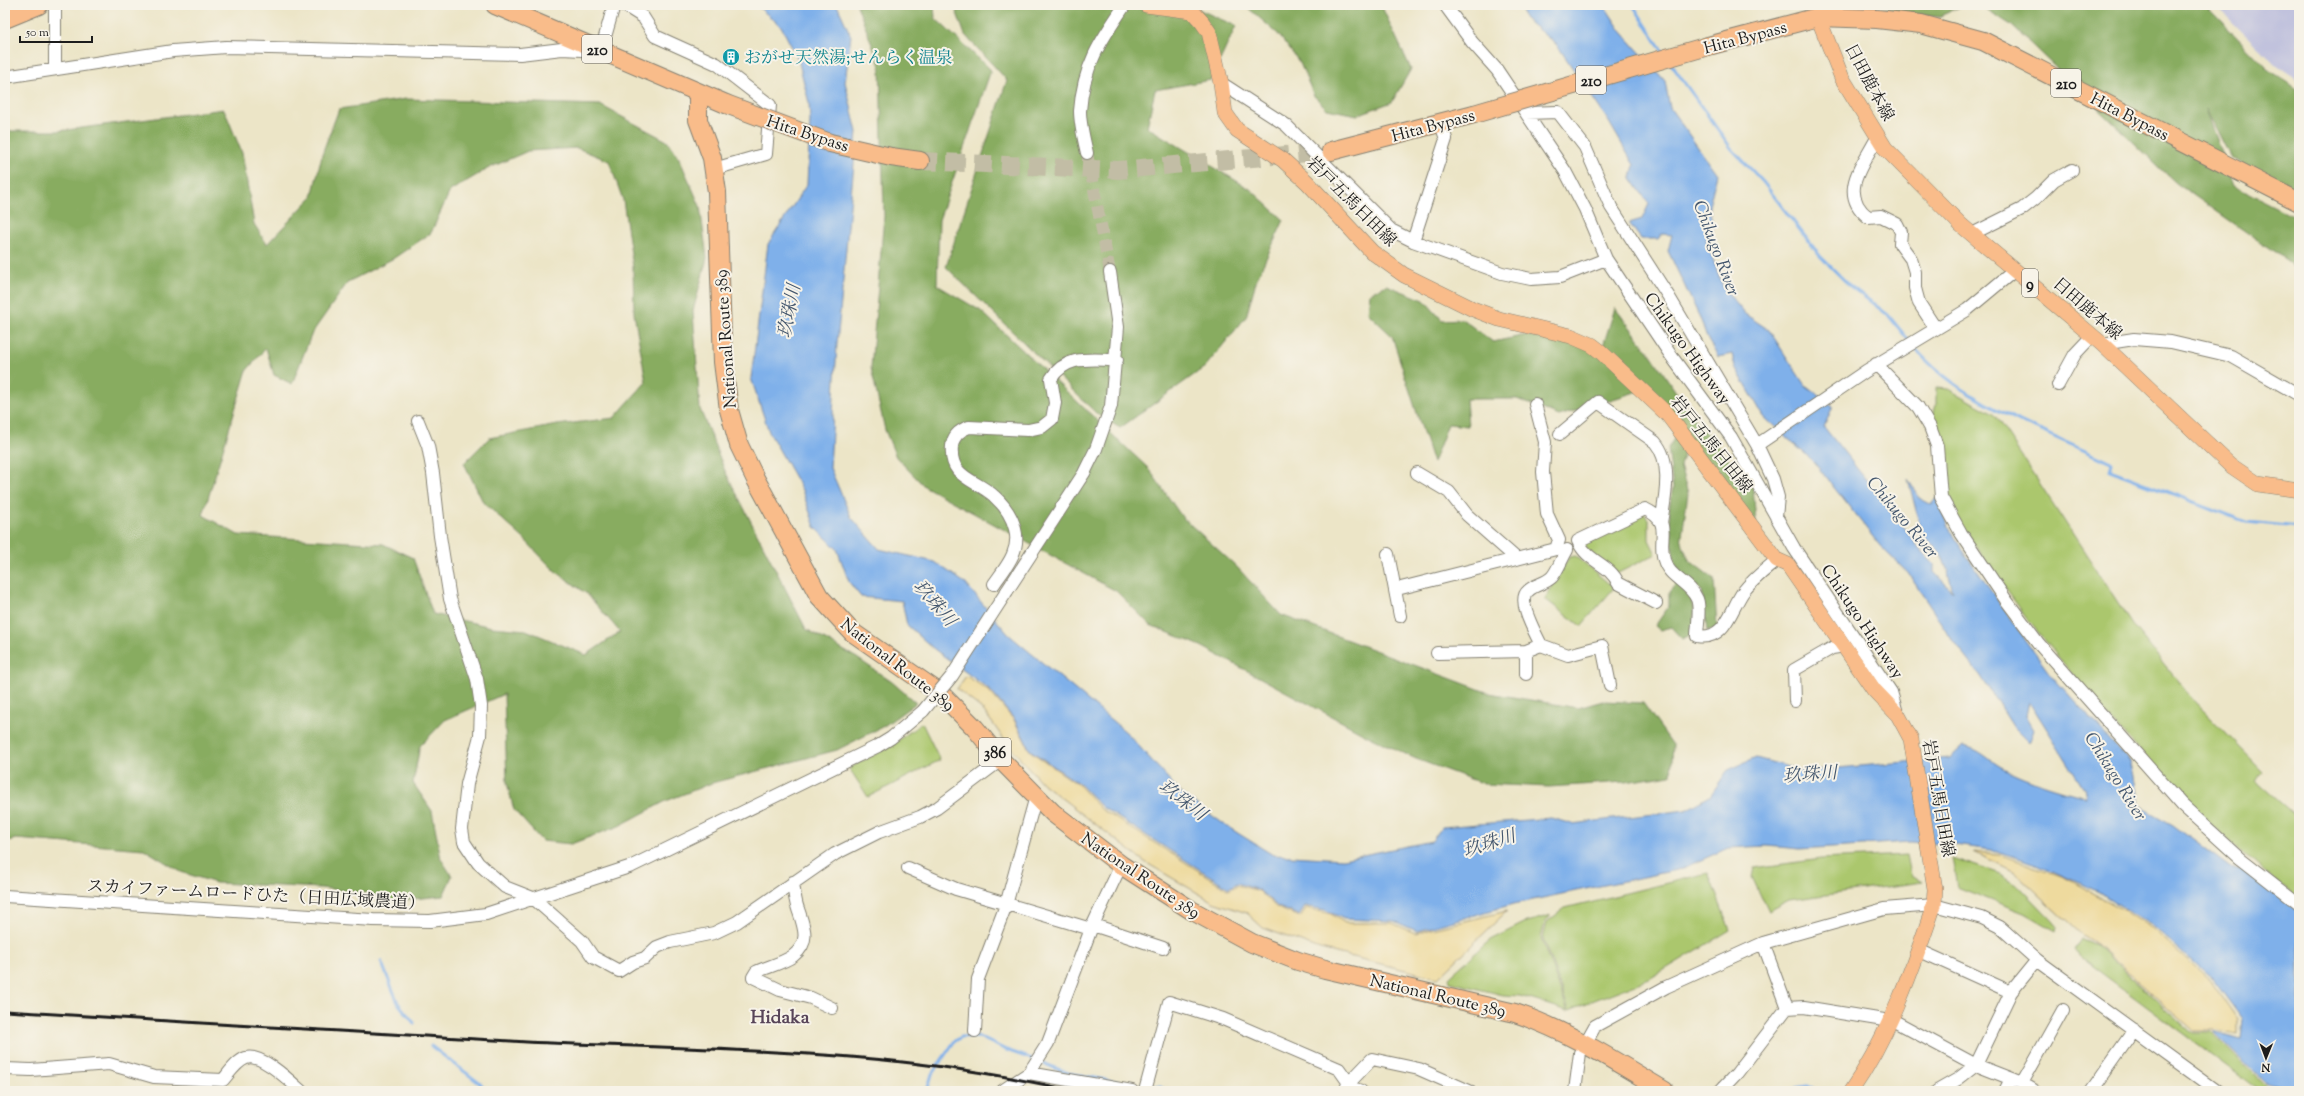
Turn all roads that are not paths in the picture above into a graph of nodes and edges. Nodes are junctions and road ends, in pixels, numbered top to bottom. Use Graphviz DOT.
graph roads {
  1 [pos="39,5"];
  2 [pos="55,5"];
  3 [pos="495,5"];
  4 [pos="624,5"];
  5 [pos="1125,5"];
  6 [pos="1146,5"];
  7 [pos="1445,5"];
  8 [pos="613,8"];
  9 [pos="1814,11"];
  10 [pos="5,19"];
  11 [pos="601,51"];
  12 [pos="55,68"];
  13 [pos="5,77"];
  14 [pos="1221,83"];
  15 [pos="698,94"];
  16 [pos="1526,113"];
  17 [pos="1441,124"];
  18 [pos="1878,136"];
  19 [pos="1331,151"];
  20 [pos="1087,153"];
  21 [pos="920,161"];
  22 [pos="714,169"];
  23 [pos="2072,170"];
  24 [pos="2299,202"];
  25 [pos="1972,234"];
  26 [pos="1413,241"];
  27 [pos="1606,259"];
  28 [pos="2015,270"];
  29 [pos="1110,272"];
  30 [pos="1936,328"];
  31 [pos="2097,340"];
  32 [pos="1117,360"];
  33 [pos="1871,368"];
  34 [pos="2058,385"];
  35 [pos="2299,395"];
  36 [pos="1535,404"];
  37 [pos="418,421"];
  38 [pos="1560,434"];
  39 [pos="1757,445"];
  40 [pos="1417,473"];
  41 [pos="2298,488"];
  42 [pos="1776,517"];
  43 [pos="1661,523"];
  44 [pos="1581,548"];
  45 [pos="1562,549"];
  46 [pos="1388,554"];
  47 [pos="1517,559"];
  48 [pos="1777,560"];
  49 [pos="994,584"];
  50 [pos="1397,589"];
  51 [pos="1656,603"];
  52 [pos="1400,616"];
  53 [pos="1541,645"];
  54 [pos="1845,646"];
  55 [pos="1526,651"];
  56 [pos="1437,653"];
  57 [pos="1526,674"];
  58 [pos="1610,685"];
  59 [pos="1795,701"];
  60 [pos="1898,715"];
  61 [pos="1001,760"];
  62 [pos="1036,796"];
  63 [pos="1121,865"];
  64 [pos="908,868"];
  65 [pos="793,882"];
  66 [pos="5,896"];
  67 [pos="533,898"];
  68 [pos="2299,904"];
  69 [pos="1006,905"];
  70 [pos="1934,905"];
  71 [pos="1092,927"];
  72 [pos="1763,943"];
  73 [pos="1163,948"];
  74 [pos="1918,950"];
  75 [pos="2038,960"];
  76 [pos="2011,992"];
  77 [pos="832,1008"];
  78 [pos="1786,1008"];
  79 [pos="2063,1010"];
  80 [pos="1888,1021"];
  81 [pos="975,1030"];
  82 [pos="2134,1030"];
  83 [pos="1584,1043"];
  84 [pos="1976,1065"];
  85 [pos="5,1069"];
  86 [pos="1031,1070"];
  87 [pos="2016,1081"];
  88 [pos="1146,1087"];
  89 [pos="1347,1087"];
  90 [pos="301,1091"];
  91 [pos="1002,1091"];
  92 [pos="1132,1091"];
  93 [pos="1361,1091"];
  94 [pos="1469,1091"];
  95 [pos="1575,1091"];
  96 [pos="1665,1091"];
  97 [pos="1720,1091"];
  98 [pos="1851,1091"];
  99 [pos="1937,1091"];
  100 [pos="2004,1091"];
  101 [pos="2035,1091"];
  102 [pos="2091,1091"];
  103 [pos="2217,1091"];
  1 -- 10 [label="highway"];
  2 -- 12 [label="street"];
  3 -- 11 [label="highway, 210"];
  4 -- 22 [label="street"];
  5 -- 20 [label="street"];
  6 -- 14 [label="main road, 岩戸五馬日田線"];
  7 -- 16 [label="street, Chikugo Highway"];
  8 -- 11 [label="street"];
  9 -- 17 [label="highway, Hita Bypass / 210, bridge"];
  9 -- 18 [label="main road, 日田鹿本線 / 9"];
  9 -- 24 [label="highway, Hita Bypass / 210"];
  11 -- 12 [label="street"];
  11 -- 15 [label="highway, 210"];
  12 -- 13 [label="street"];
  14 -- 26 [label="street"];
  14 -- 48 [label="main road, 岩戸五馬日田線"];
  15 -- 21 [label="highway, Hita Bypass / 210, bridge"];
  15 -- 22 [label="highway, National Route 389 / 386"];
  16 -- 27 [label="street, Chikugo Highway"];
  16 -- 39 [label="street"];
  17 -- 19 [label="highway, Hita Bypass / 210"];
  17 -- 26 [label="street"];
  18 -- 25 [label="main road, 日田鹿本線 / 9"];
  18 -- 30 [label="street"];
  22 -- 61 [label="highway, National Route 389 / 386"];
  23 -- 25 [label="street"];
  25 -- 28 [label="main road, 日田鹿本線 / 9"];
  26 -- 27 [label="street"];
  27 -- 42 [label="street, Chikugo Highway"];
  28 -- 30 [label="street"];
  28 -- 31 [label="main road, 日田鹿本線 / 9"];
  29 -- 32 [label="street, スカイファームロードひた（日田広域農道）"];
  30 -- 33 [label="street"];
  31 -- 34 [label="street"];
  31 -- 35 [label="street"];
  31 -- 41 [label="main road, 日田鹿本線 / 9"];
  32 -- 49 [label="street"];
  32 -- 67 [label="street, スカイファームロードひた（日田広域農道）, bridge"];
  33 -- 39 [label="street"];
  33 -- 68 [label="street"];
  36 -- 45 [label="street"];
  37 -- 67 [label="street"];
  38 -- 43 [label="street"];
  39 -- 42 [label="street"];
  40 -- 47 [label="street"];
  42 -- 60 [label="street, Chikugo Highway"];
  43 -- 44 [label="street"];
  43 -- 48 [label="street"];
  44 -- 45 [label="street"];
  44 -- 51 [label="street"];
  45 -- 47 [label="street"];
  45 -- 53 [label="street"];
  46 -- 50 [label="street"];
  47 -- 50 [label="street"];
  48 -- 54 [label="main road, 岩戸五馬日田線"];
  50 -- 52 [label="street"];
  53 -- 55 [label="street"];
  53 -- 58 [label="street"];
  54 -- 59 [label="street"];
  54 -- 60 [label="main road, 岩戸五馬日田線"];
  55 -- 56 [label="street"];
  55 -- 57 [label="street"];
  60 -- 70 [label="main road, 岩戸五馬日田線"];
  61 -- 62 [label="highway, National Route 389 / 386"];
  61 -- 65 [label="street"];
  62 -- 63 [label="highway, National Route 389 / 386"];
  62 -- 69 [label="street"];
  63 -- 71 [label="street"];
  63 -- 83 [label="highway, National Route 389 / 386"];
  64 -- 69 [label="street"];
  65 -- 67 [label="street"];
  65 -- 77 [label="street"];
  66 -- 67 [label="street, スカイファームロードひた（日田広域農道）"];
  69 -- 71 [label="street"];
  69 -- 81 [label="street"];
  70 -- 72 [label="street"];
  70 -- 74 [label="main road, 岩戸五馬日田線"];
  70 -- 75 [label="street"];
  71 -- 73 [label="street"];
  71 -- 86 [label="street"];
  72 -- 78 [label="street"];
  72 -- 83 [label="street"];
  74 -- 76 [label="street"];
  74 -- 80 [label="main road, 岩戸五馬日田線"];
  75 -- 76 [label="street"];
  75 -- 82 [label="street"];
  76 -- 84 [label="street"];
  78 -- 80 [label="street"];
  78 -- 97 [label="street"];
  79 -- 87 [label="street"];
  80 -- 84 [label="street"];
  80 -- 98 [label="main road, 岩戸五馬日田線"];
  82 -- 102 [label="street"];
  82 -- 103 [label="street"];
  83 -- 95 [label="street"];
  83 -- 96 [label="highway, National Route 389 / 386"];
  84 -- 87 [label="street"];
  84 -- 99 [label="street"];
  85 -- 90 [label="street"];
  86 -- 91 [label="street"];
  86 -- 92 [label="street"];
  87 -- 100 [label="street"];
  87 -- 101 [label="street"];
  88 -- 89 [label="street"];
  89 -- 93 [label="street"];
  89 -- 94 [label="street"];
}
